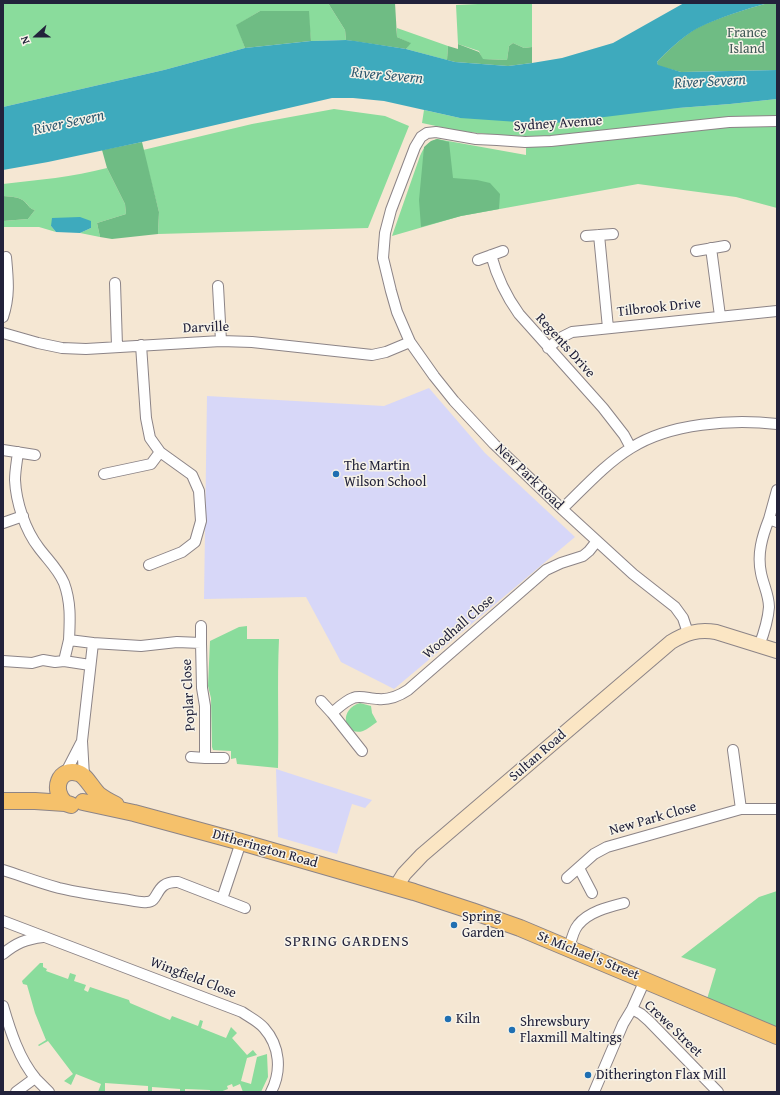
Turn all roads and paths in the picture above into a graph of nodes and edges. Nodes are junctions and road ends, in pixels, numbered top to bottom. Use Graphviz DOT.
graph roads {
  1 [pos="777,121"];
  2 [pos="391,210"];
  3 [pos="613,234"];
  4 [pos="599,235"];
  5 [pos="586,236"];
  6 [pos="725,246"];
  7 [pos="711,248"];
  8 [pos="503,251"];
  9 [pos="696,251"];
  10 [pos="491,255"];
  11 [pos="6,257"];
  12 [pos="478,260"];
  13 [pos="115,283"];
  14 [pos="218,286"];
  15 [pos="777,310"];
  16 [pos="720,316"];
  17 [pos="3,318"];
  18 [pos="608,328"];
  19 [pos="3,332"];
  20 [pos="222,341"];
  21 [pos="410,342"];
  22 [pos="141,345"];
  23 [pos="117,346"];
  24 [pos="548,348"];
  25 [pos="777,424"];
  26 [pos="631,448"];
  27 [pos="3,450"];
  28 [pos="18,452"];
  29 [pos="160,452"];
  30 [pos="35,455"];
  31 [pos="104,474"];
  32 [pos="777,490"];
  33 [pos="562,509"];
  34 [pos="23,516"];
  35 [pos="773,520"];
  36 [pos="3,523"];
  37 [pos="597,542"];
  38 [pos="148,565"];
  39 [pos="201,626"];
  40 [pos="688,632"];
  41 [pos="69,640"];
  42 [pos="93,643"];
  43 [pos="201,643"];
  44 [pos="759,646"];
  45 [pos="777,651"];
  46 [pos="3,661"];
  47 [pos="64,661"];
  48 [pos="90,665"];
  49 [pos="321,701"];
  50 [pos="332,713"];
  51 [pos="82,741"];
  52 [pos="732,750"];
  53 [pos="362,751"];
  54 [pos="191,758"];
  55 [pos="205,758"];
  56 [pos="224,758"];
  57 [pos="61,779"];
  58 [pos="86,780"];
  59 [pos="3,801"];
  60 [pos="21,801"];
  61 [pos="83,802"];
  62 [pos="65,804"];
  63 [pos="741,809"];
  64 [pos="777,809"];
  65 [pos="134,813"];
  66 [pos="242,842"];
  67 [pos="579,868"];
  68 [pos="3,870"];
  69 [pos="567,878"];
  70 [pos="396,887"];
  71 [pos="592,893"];
  72 [pos="222,899"];
  73 [pos="624,903"];
  74 [pos="245,908"];
  75 [pos="3,921"];
  76 [pos="44,936"];
  77 [pos="569,949"];
  78 [pos="3,954"];
  79 [pos="645,980"];
  80 [pos="3,1006"];
  81 [pos="632,1009"];
  82 [pos="777,1036"];
  83 [pos="35,1078"];
  84 [pos="16,1092"];
  85 [pos="49,1092"];
  86 [pos="271,1092"];
  87 [pos="594,1092"];
  88 [pos="718,1092"];
  1 -- 2 [label="street, Sydney Avenue"];
  2 -- 21 [label="street, New Park Road"];
  3 -- 4 [label="street"];
  4 -- 5 [label="street"];
  4 -- 18 [label="street"];
  6 -- 7 [label="street"];
  7 -- 9 [label="street"];
  7 -- 16 [label="street"];
  8 -- 10 [label="street"];
  10 -- 12 [label="street"];
  10 -- 24 [label="street, Regents Drive"];
  11 -- 17 [label="street"];
  13 -- 23 [label="street"];
  14 -- 20 [label="street"];
  15 -- 16 [label="street, Tilbrook Drive"];
  16 -- 18 [label="street, Tilbrook Drive"];
  18 -- 24 [label="street, Tilbrook Drive"];
  19 -- 23 [label="street, Darville"];
  20 -- 21 [label="street, Darville"];
  20 -- 22 [label="street, Darville"];
  21 -- 33 [label="street, New Park Road"];
  22 -- 23 [label="street, Darville"];
  22 -- 29 [label="street"];
  24 -- 26 [label="street, Regents Drive"];
  25 -- 26 [label="street"];
  26 -- 33 [label="street"];
  27 -- 28 [label="street"];
  28 -- 30 [label="street"];
  28 -- 34 [label="street"];
  29 -- 31 [label="street"];
  29 -- 38 [label="street"];
  32 -- 35 [label="street"];
  33 -- 37 [label="street, New Park Road"];
  34 -- 36 [label="street"];
  34 -- 41 [label="street"];
  35 -- 44 [label="street"];
  37 -- 40 [label="street, New Park Road"];
  37 -- 50 [label="street, Woodhall Close"];
  39 -- 43 [label="street"];
  40 -- 44 [label="street"];
  40 -- 70 [label="street, Sultan Road"];
  41 -- 42 [label="street, Poplar Close"];
  41 -- 47 [label="street"];
  42 -- 43 [label="street, Poplar Close"];
  42 -- 48 [label="street"];
  43 -- 55 [label="street, Poplar Close"];
  44 -- 45 [label="street"];
  46 -- 47 [label="street"];
  47 -- 48 [label="street"];
  48 -- 51 [label="street"];
  49 -- 50 [label="street"];
  50 -- 53 [label="street"];
  51 -- 57 [label="street"];
  51 -- 58 [label="street"];
  52 -- 63 [label="street"];
  54 -- 55 [label="street"];
  55 -- 56 [label="street"];
  57 -- 58 [label="main road"];
  57 -- 60 [label="main road, Ditherington Road"];
  57 -- 62 [label="main road"];
  58 -- 61 [label="main road"];
  58 -- 65 [label="main road, Ditherington Road"];
  59 -- 60 [label="main road, Ditherington Road"];
  60 -- 62 [label="main road, Ditherington Road"];
  61 -- 62 [label="main road, Ditherington Road"];
  61 -- 65 [label="main road, Ditherington Road"];
  63 -- 64 [label="street, New Park Close"];
  63 -- 67 [label="street, New Park Close"];
  65 -- 66 [label="main road, Ditherington Road"];
  66 -- 70 [label="main road, Ditherington Road"];
  66 -- 72 [label="street"];
  67 -- 69 [label="street, New Park Close"];
  67 -- 71 [label="street"];
  68 -- 72 [label="street"];
  70 -- 77 [label="main road, St Michael's Street"];
  72 -- 74 [label="street"];
  73 -- 77 [label="street"];
  75 -- 76 [label="street, Wingfield Close"];
  76 -- 78 [label="street"];
  76 -- 86 [label="street, Wingfield Close"];
  77 -- 79 [label="main road, St Michael's Street"];
  79 -- 81 [label="street, Crewe Street"];
  79 -- 82 [label="main road, St Michael's Street"];
  80 -- 83 [label="street"];
  81 -- 87 [label="street"];
  81 -- 88 [label="street, Crewe Street"];
  83 -- 84 [label="street"];
  83 -- 85 [label="street"];
}
